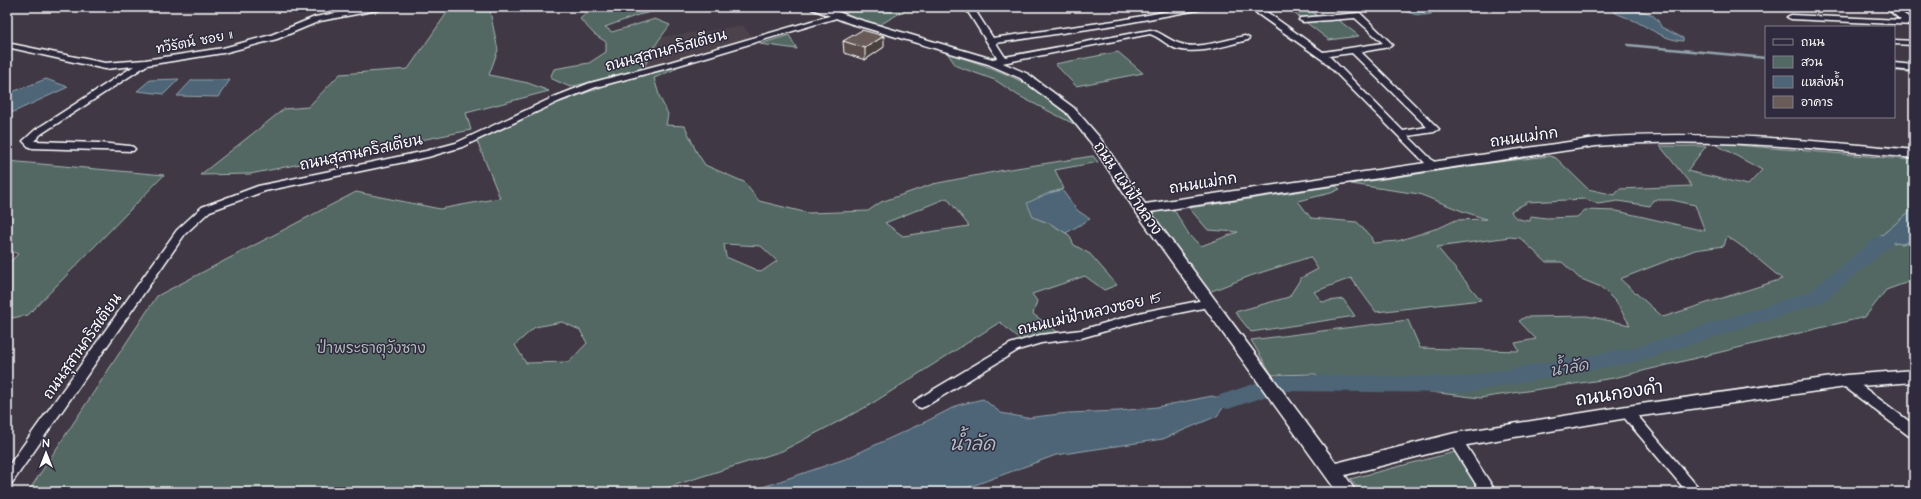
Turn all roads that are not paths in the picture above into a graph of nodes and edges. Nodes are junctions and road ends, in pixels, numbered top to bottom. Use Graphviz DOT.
graph roads {
  1 [pos="383,7"];
  2 [pos="816,7"];
  3 [pos="969,7"];
  4 [pos="1203,7"];
  5 [pos="1889,7"];
  6 [pos="1258,10"];
  7 [pos="839,16"];
  8 [pos="1791,17"];
  9 [pos="1304,20"];
  10 [pos="1913,24"];
  11 [pos="1245,38"];
  12 [pos="991,42"];
  13 [pos="1895,42"];
  14 [pos="1914,43"];
  15 [pos="7,46"];
  16 [pos="1354,50"];
  17 [pos="1322,55"];
  18 [pos="997,60"];
  19 [pos="145,63"];
  20 [pos="1895,66"];
  21 [pos="1914,68"];
  22 [pos="1401,134"];
  23 [pos="130,149"];
  24 [pos="1914,154"];
  25 [pos="1433,166"];
  26 [pos="1141,209"];
  27 [pos="1209,303"];
  28 [pos="1914,376"];
  29 [pos="1846,381"];
  30 [pos="921,403"];
  31 [pos="1627,412"];
  32 [pos="1914,432"];
  33 [pos="1454,440"];
  34 [pos="1333,472"];
  35 [pos="7,479"];
  36 [pos="1343,490"];
  37 [pos="1489,492"];
  38 [pos="1696,492"];
  1 -- 19 [label="street, ทวีรัตน์ ซอย 11"];
  2 -- 7 [label="street, ถนน แม่ฟ้าหลวง"];
  3 -- 12 [label="street"];
  4 -- 12 [label="street"];
  5 -- 10 [label="street"];
  6 -- 17 [label="street"];
  7 -- 18 [label="street, ถนน แม่ฟ้าหลวง"];
  7 -- 35 [label="street, ถนนสุสานคริสเตียน"];
  8 -- 10 [label="street"];
  9 -- 16 [label="street"];
  11 -- 18 [label="street"];
  12 -- 18 [label="street"];
  13 -- 14 [label="street"];
  15 -- 19 [label="street, ทวีรัตน์ ซอย 11"];
  16 -- 17 [label="street"];
  16 -- 22 [label="street"];
  17 -- 22 [label="street"];
  18 -- 26 [label="street, ถนน แม่ฟ้าหลวง"];
  19 -- 23 [label="street"];
  20 -- 21 [label="street"];
  22 -- 25 [label="street"];
  24 -- 25 [label="street, ถนนแม่กก"];
  25 -- 26 [label="street, ถนนแม่กก"];
  26 -- 27 [label="street, ถนน แม่ฟ้าหลวง"];
  27 -- 30 [label="street, ถนนแม่ฟ้าหลวงซอย 15"];
  27 -- 34 [label="street, ถนน แม่ฟ้าหลวง"];
  28 -- 29 [label="street, ถนนกองคำ"];
  29 -- 31 [label="street, ถนนกองคำ"];
  29 -- 32 [label="street"];
  31 -- 33 [label="street, ถนนกองคำ"];
  31 -- 38 [label="street"];
  33 -- 34 [label="street, ถนนกองคำ"];
  33 -- 37 [label="street"];
  34 -- 36 [label="street, ถนน แม่ฟ้าหลวง"];
}
